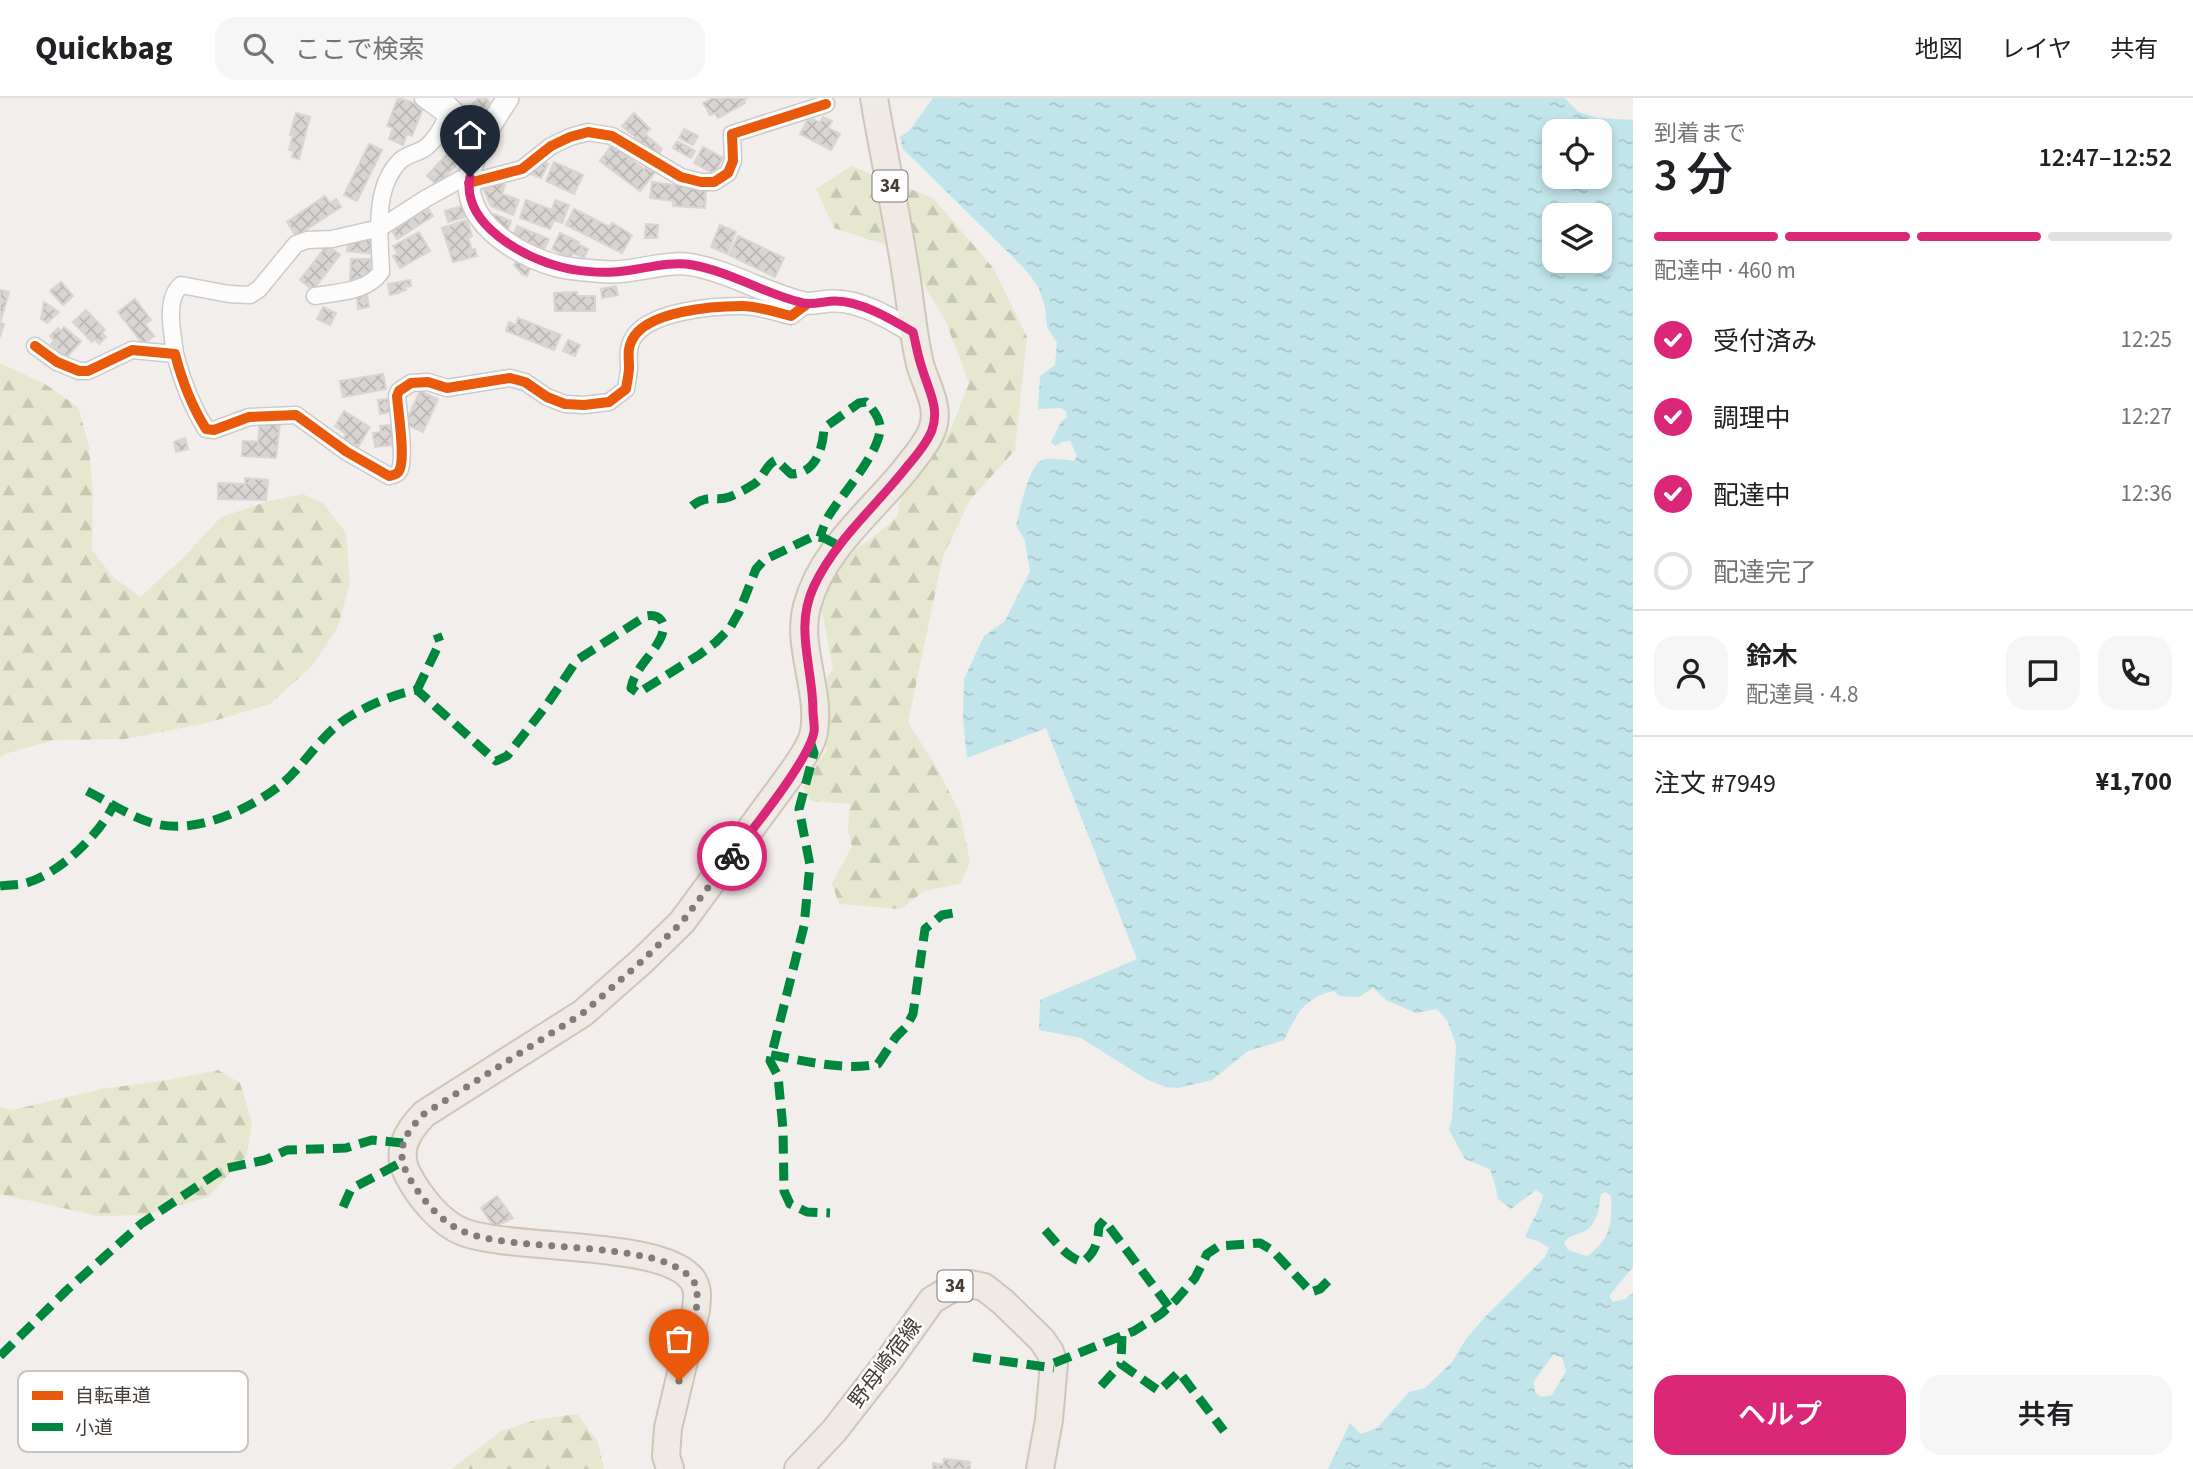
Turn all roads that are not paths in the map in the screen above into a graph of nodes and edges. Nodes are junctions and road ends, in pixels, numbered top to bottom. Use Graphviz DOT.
graph roads {
  1 [pos="423,98"];
  2 [pos="442,98"];
  3 [pos="508,98"];
  4 [pos="874,98"];
  5 [pos="826,104"];
  6 [pos="492,122"];
  7 [pos="470,180"];
  8 [pos="380,228"];
  9 [pos="315,296"];
  10 [pos="807,304"];
  11 [pos="913,332"];
  12 [pos="35,346"];
  13 [pos="175,354"];
  14 [pos="670,1469"];
  15 [pos="798,1469"];
  16 [pos="1040,1469"];
  1 -- 8 [label="street"];
  2 -- 6 [label="street"];
  3 -- 6 [label="street"];
  4 -- 11 [label="main road, 34"];
  5 -- 7 [label="street"];
  6 -- 7 [label="street"];
  7 -- 8 [label="street"];
  7 -- 10 [label="street"];
  8 -- 9 [label="street"];
  8 -- 13 [label="street"];
  10 -- 11 [label="street"];
  10 -- 13 [label="street"];
  11 -- 14 [label="main road, 34"];
  12 -- 13 [label="street"];
  15 -- 16 [label="main road, 野母崎宿線 / 34"];
}
